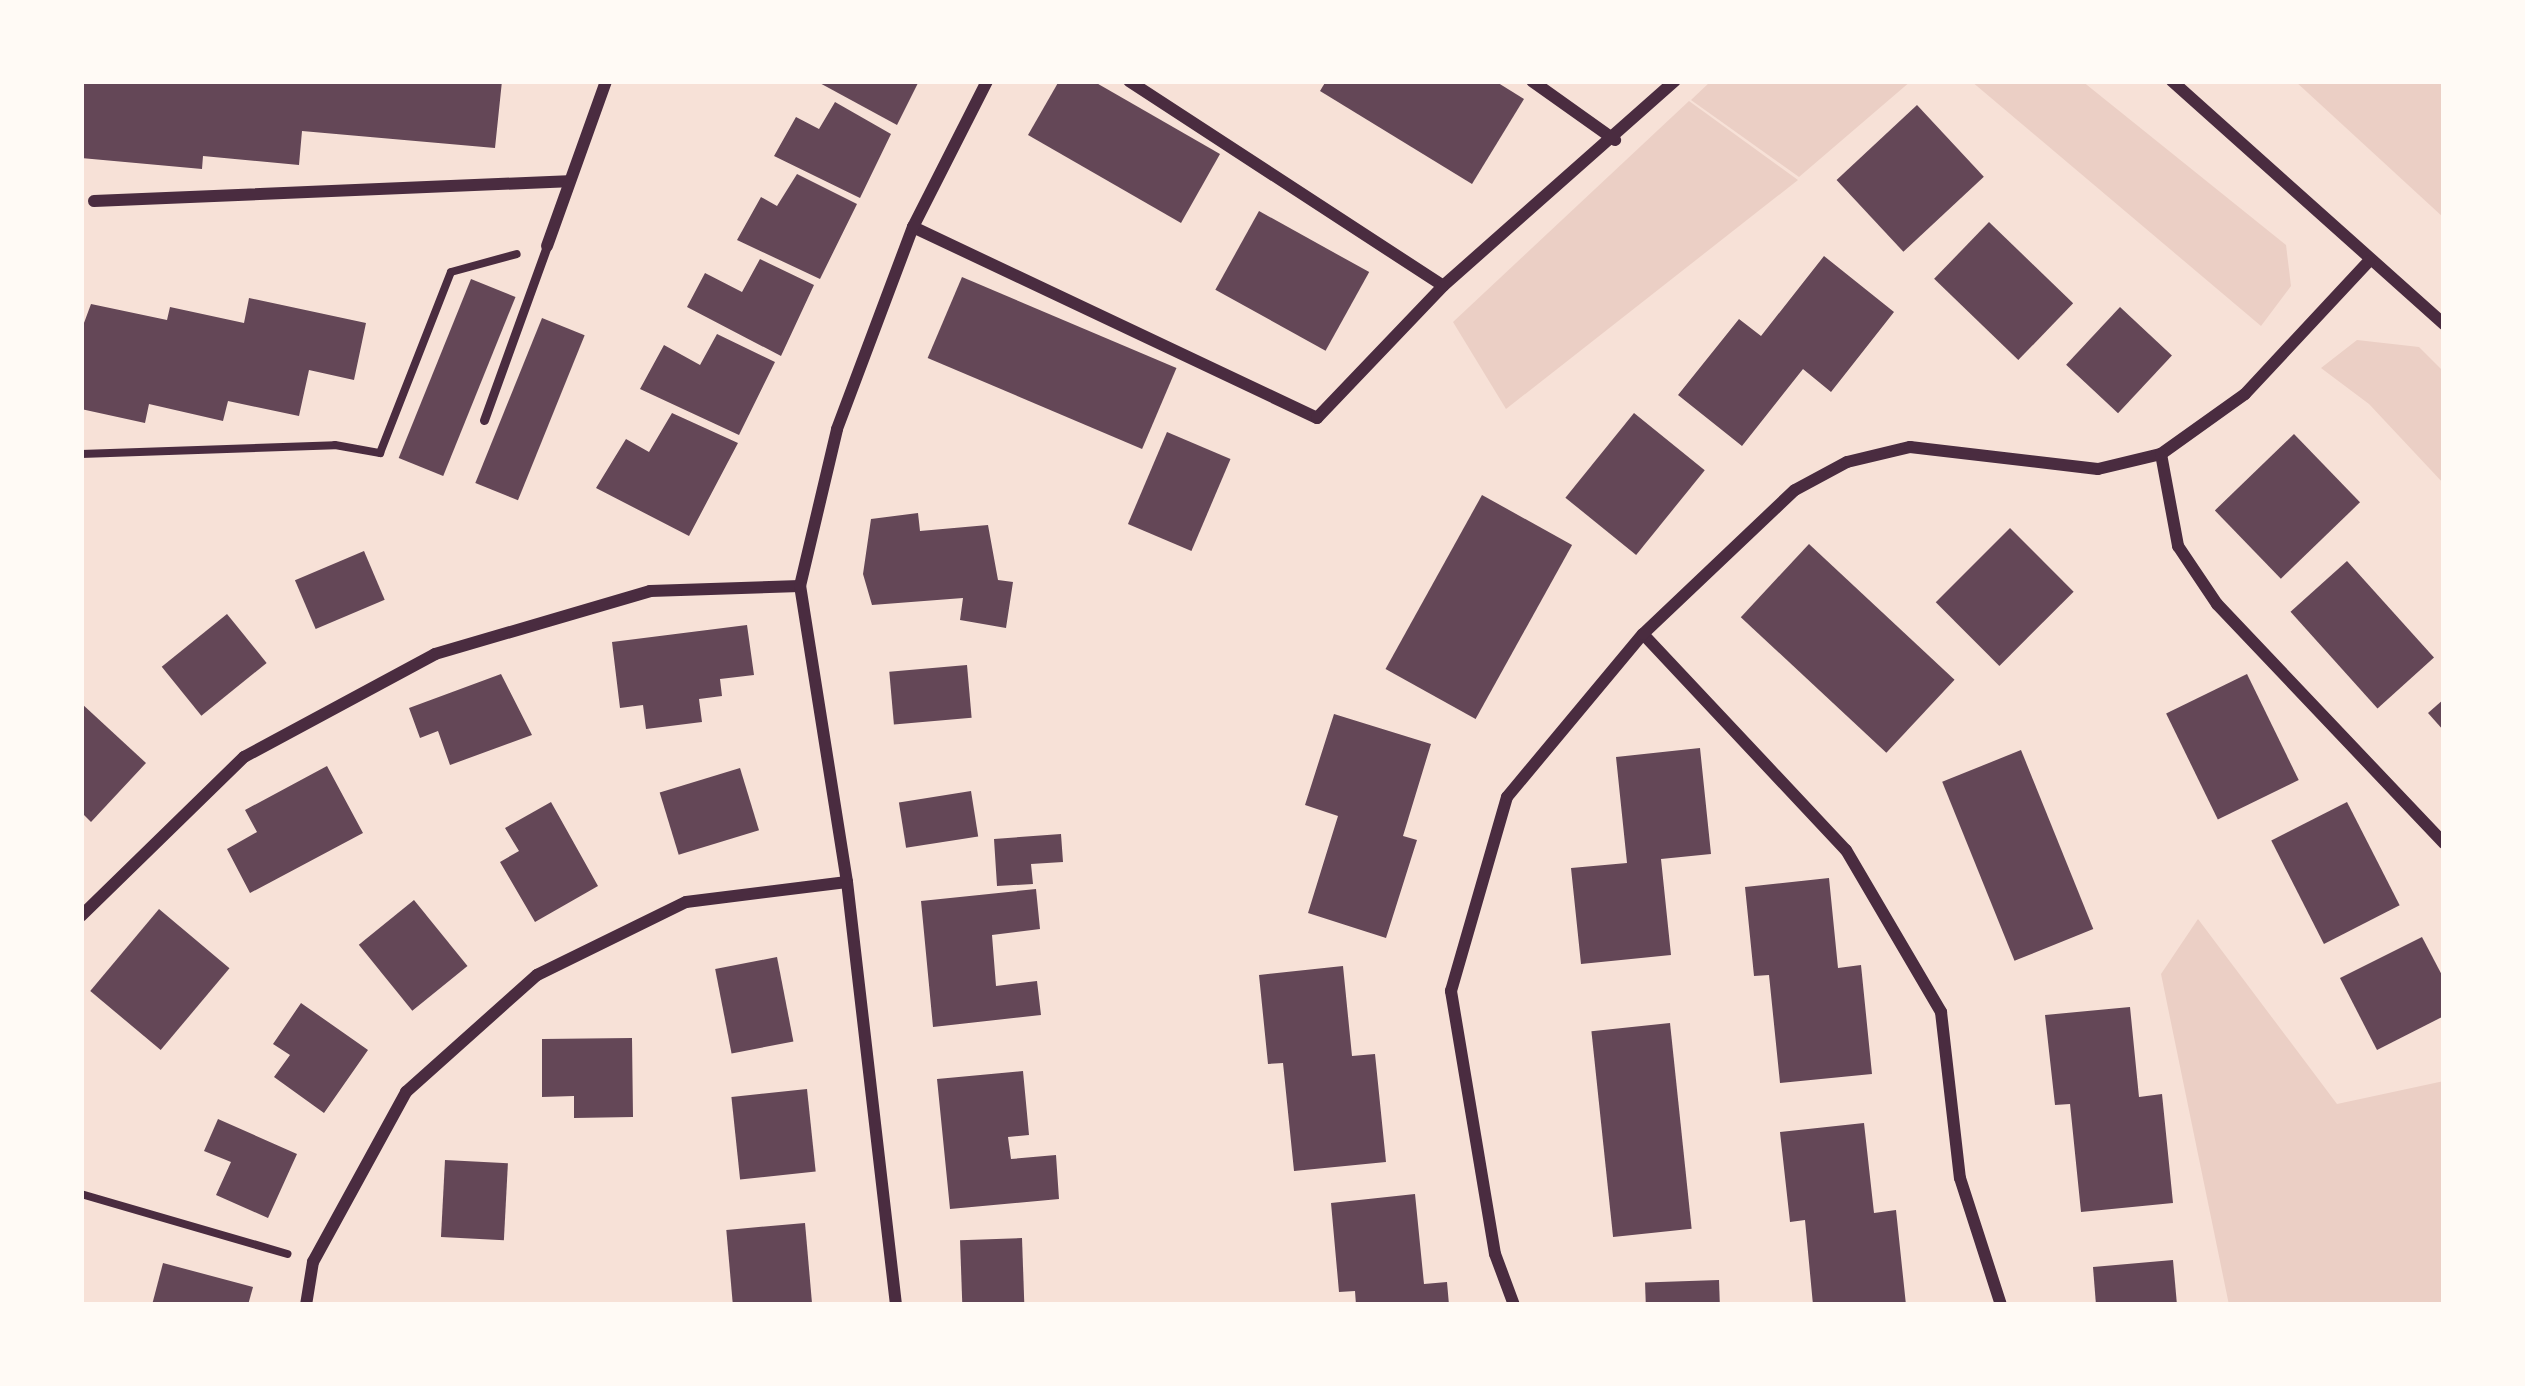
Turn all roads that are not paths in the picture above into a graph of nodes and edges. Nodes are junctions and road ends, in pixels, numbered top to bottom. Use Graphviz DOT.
graph roads {
  1 [pos="606,81"];
  2 [pos="987,81"];
  3 [pos="1129,81"];
  4 [pos="1532,81"];
  5 [pos="1675,81"];
  6 [pos="2172,81"];
  7 [pos="1615,140"];
  8 [pos="568,182"];
  9 [pos="94,201"];
  10 [pos="913,227"];
  11 [pos="547,246"];
  12 [pos="2369,261"];
  13 [pos="1443,286"];
  14 [pos="2444,324"];
  15 [pos="484,420"];
  16 [pos="2161,454"];
  17 [pos="800,586"];
  18 [pos="1643,634"];
  19 [pos="2444,843"];
  20 [pos="847,882"];
  21 [pos="81,916"];
  22 [pos="306,1305"];
  23 [pos="896,1305"];
  24 [pos="1514,1305"];
  25 [pos="2001,1305"];
  1 -- 8 [label="street"];
  2 -- 10 [label="street"];
  3 -- 13 [label="street"];
  4 -- 7 [label="street"];
  5 -- 7 [label="street"];
  6 -- 12 [label="street"];
  7 -- 13 [label="street"];
  8 -- 9 [label="street"];
  8 -- 11 [label="street"];
  10 -- 13 [label="street"];
  10 -- 17 [label="street"];
  11 -- 15 [label="lane"];
  12 -- 14 [label="street"];
  12 -- 16 [label="street"];
  16 -- 18 [label="street"];
  16 -- 19 [label="street"];
  17 -- 20 [label="street"];
  17 -- 21 [label="street"];
  18 -- 24 [label="street"];
  18 -- 25 [label="street"];
  20 -- 22 [label="street"];
  20 -- 23 [label="street"];
}
